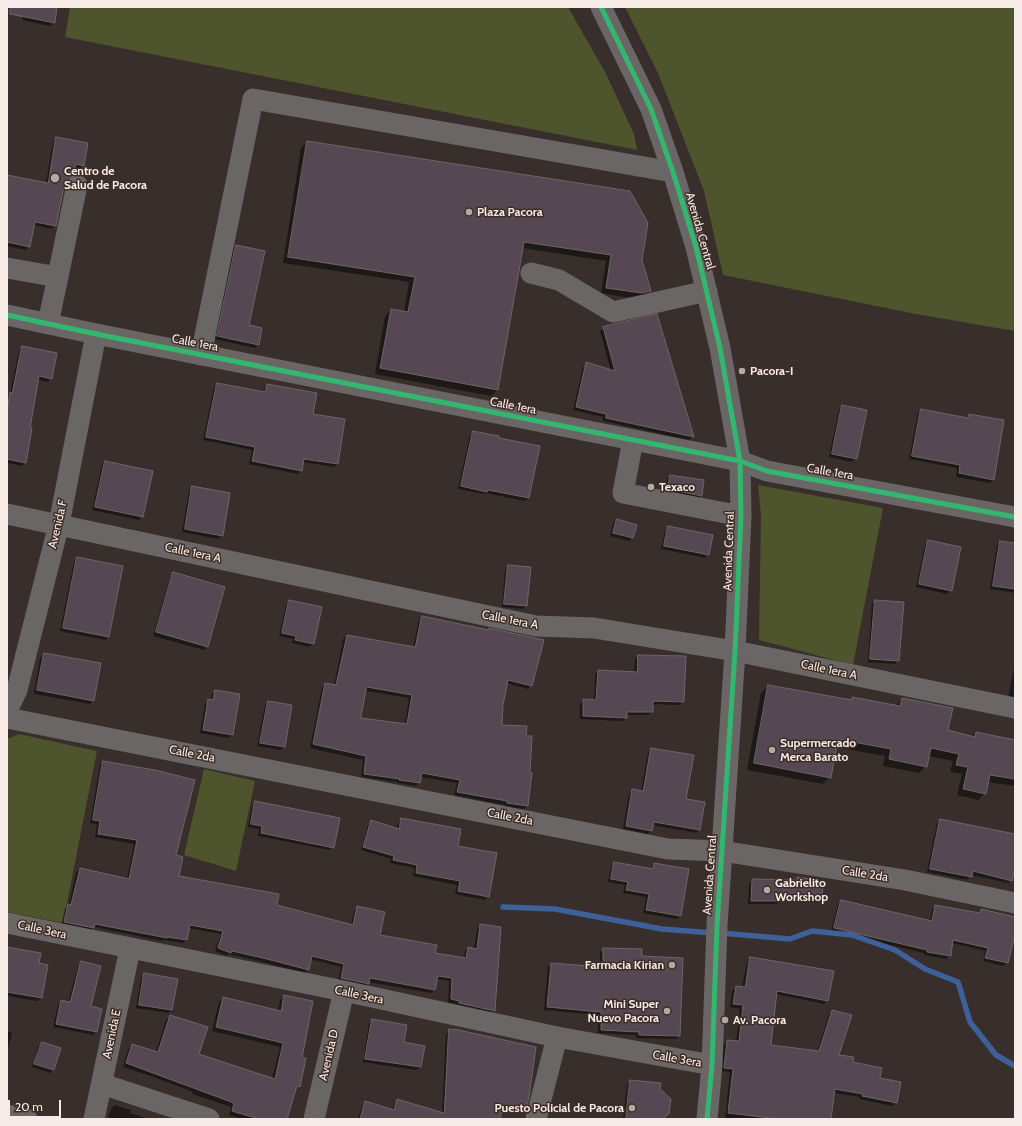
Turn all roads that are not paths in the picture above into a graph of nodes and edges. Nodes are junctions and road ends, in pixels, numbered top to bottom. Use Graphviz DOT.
graph roads {
  1 [pos="601,7"];
  2 [pos="673,172"];
  3 [pos="77,185"];
  4 [pos="7,268"];
  5 [pos="531,273"];
  6 [pos="58,277"];
  7 [pos="707,291"];
  8 [pos="7,315"];
  9 [pos="48,324"];
  10 [pos="96,334"];
  11 [pos="201,355"];
  12 [pos="633,440"];
  13 [pos="740,461"];
  14 [pos="7,514"];
  15 [pos="741,516"];
  16 [pos="1015,516"];
  17 [pos="59,524"];
  18 [pos="735,651"];
  19 [pos="1015,708"];
  20 [pos="7,711"];
  21 [pos="7,718"];
  22 [pos="722,851"];
  23 [pos="1015,903"];
  24 [pos="7,923"];
  25 [pos="130,949"];
  26 [pos="344,991"];
  27 [pos="557,1037"];
  28 [pos="712,1065"];
  29 [pos="102,1084"];
  30 [pos="7,1116"];
  31 [pos="27,1119"];
  32 [pos="94,1119"];
  33 [pos="209,1119"];
  34 [pos="314,1119"];
  35 [pos="536,1119"];
  36 [pos="707,1119"];
  1 -- 2 [label="street, Avenida Central"];
  2 -- 7 [label="street, Avenida Central"];
  2 -- 11 [label="street"];
  3 -- 6 [label="street"];
  4 -- 6 [label="street"];
  5 -- 7 [label="street"];
  6 -- 9 [label="street"];
  7 -- 13 [label="street, Avenida Central"];
  8 -- 9 [label="street, Calle 1era"];
  9 -- 10 [label="street, Calle 1era"];
  10 -- 11 [label="street, Calle 1era"];
  10 -- 17 [label="street, Avenida F"];
  11 -- 12 [label="street, Calle 1era"];
  12 -- 13 [label="street, Calle 1era"];
  12 -- 15 [label="street"];
  13 -- 15 [label="street, Avenida Central"];
  13 -- 16 [label="street, Calle 1era"];
  14 -- 17 [label="street, Calle 1era A"];
  15 -- 18 [label="street, Avenida Central"];
  17 -- 18 [label="street, Calle 1era A"];
  17 -- 20 [label="street, Avenida F"];
  18 -- 19 [label="street, Calle 1era A"];
  18 -- 22 [label="street, Avenida Central"];
  21 -- 22 [label="street, Calle 2da"];
  22 -- 23 [label="street, Calle 2da"];
  22 -- 28 [label="street, Avenida Central"];
  24 -- 25 [label="street, Calle 3era"];
  25 -- 26 [label="street, Calle 3era"];
  25 -- 29 [label="street, Avenida E"];
  26 -- 27 [label="street, Calle 3era"];
  26 -- 34 [label="street, Avenida D"];
  27 -- 28 [label="street, Calle 3era"];
  27 -- 35 [label="street"];
  28 -- 36 [label="street, Avenida Central"];
  29 -- 32 [label="street, Avenida E"];
  29 -- 33 [label="street"];
  30 -- 31 [label="street"];
}
